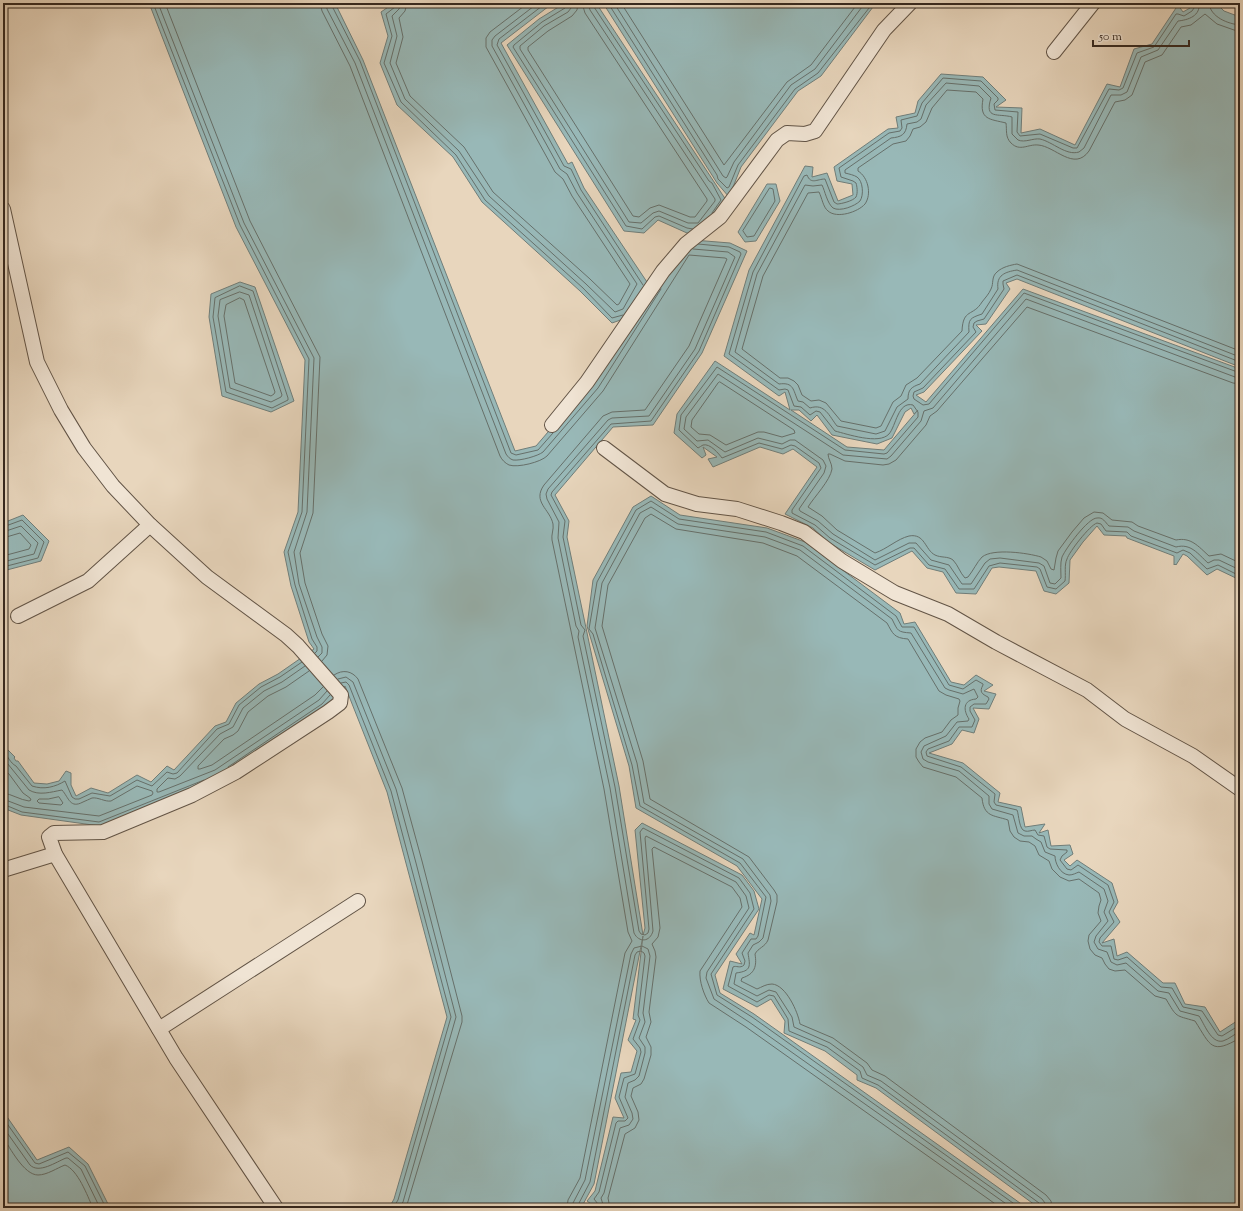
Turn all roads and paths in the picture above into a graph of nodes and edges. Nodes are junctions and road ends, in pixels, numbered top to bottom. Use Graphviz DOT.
graph roads {
  1 [pos="910,3"];
  2 [pos="1093,3"];
  3 [pos="1054,52"];
  4 [pos="3,209"];
  5 [pos="552,424"];
  6 [pos="604,448"];
  7 [pos="150,525"];
  8 [pos="18,616"];
  9 [pos="1240,789"];
  10 [pos="55,854"];
  11 [pos="3,867"];
  12 [pos="358,901"];
  13 [pos="159,1029"];
  14 [pos="276,1208"];
  1 -- 5 [label="street"];
  2 -- 3 [label="street"];
  4 -- 7 [label="street"];
  6 -- 9 [label="street"];
  7 -- 8 [label="street"];
  7 -- 10 [label="street"];
  10 -- 11 [label="street"];
  10 -- 13 [label="street"];
  12 -- 13 [label="street"];
  13 -- 14 [label="street"];
}
